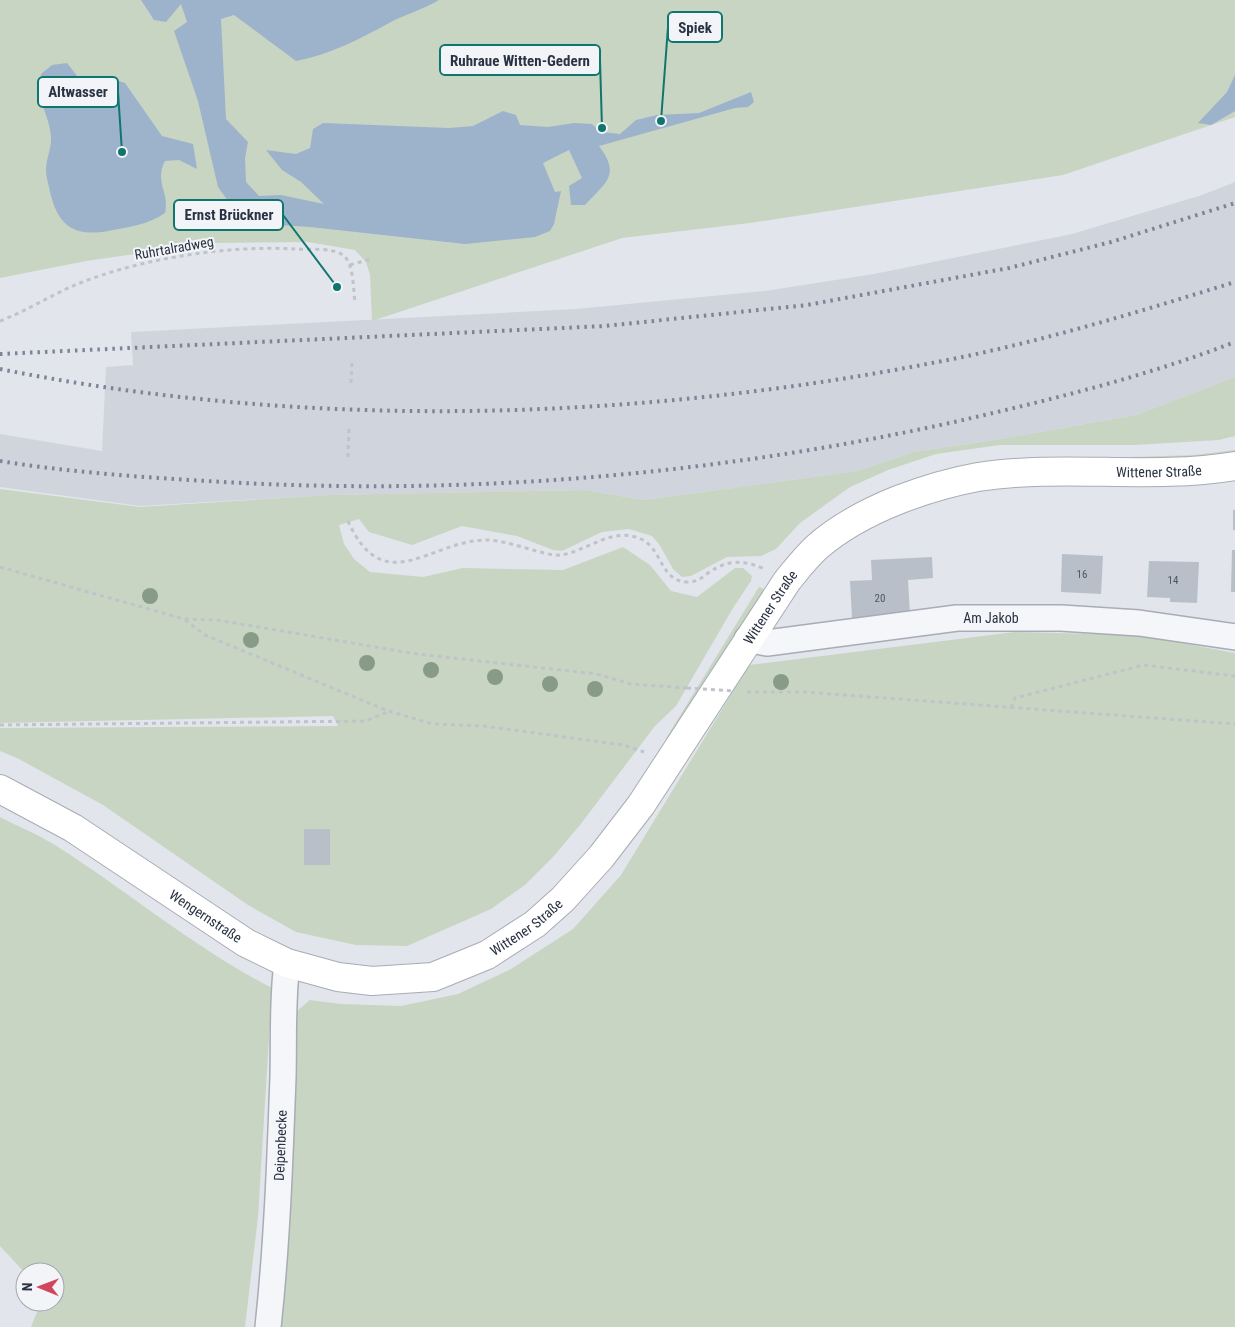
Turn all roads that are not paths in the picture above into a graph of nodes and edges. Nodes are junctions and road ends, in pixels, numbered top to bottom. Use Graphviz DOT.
graph roads {
  1 [pos="1235,466"];
  2 [pos="1235,637"];
  3 [pos="747,639"];
  4 [pos="0,789"];
  5 [pos="287,963"];
  6 [pos="433,977"];
  7 [pos="268,1327"];
  1 -- 3 [label="main road, Wittener Straße"];
  2 -- 3 [label="street, Am Jakob"];
  3 -- 6 [label="main road, Wittener Straße"];
  4 -- 5 [label="main road, Wengernstraße"];
  5 -- 6 [label="main road, Wengernstraße"];
  5 -- 7 [label="street, Deipenbecke"];
}
